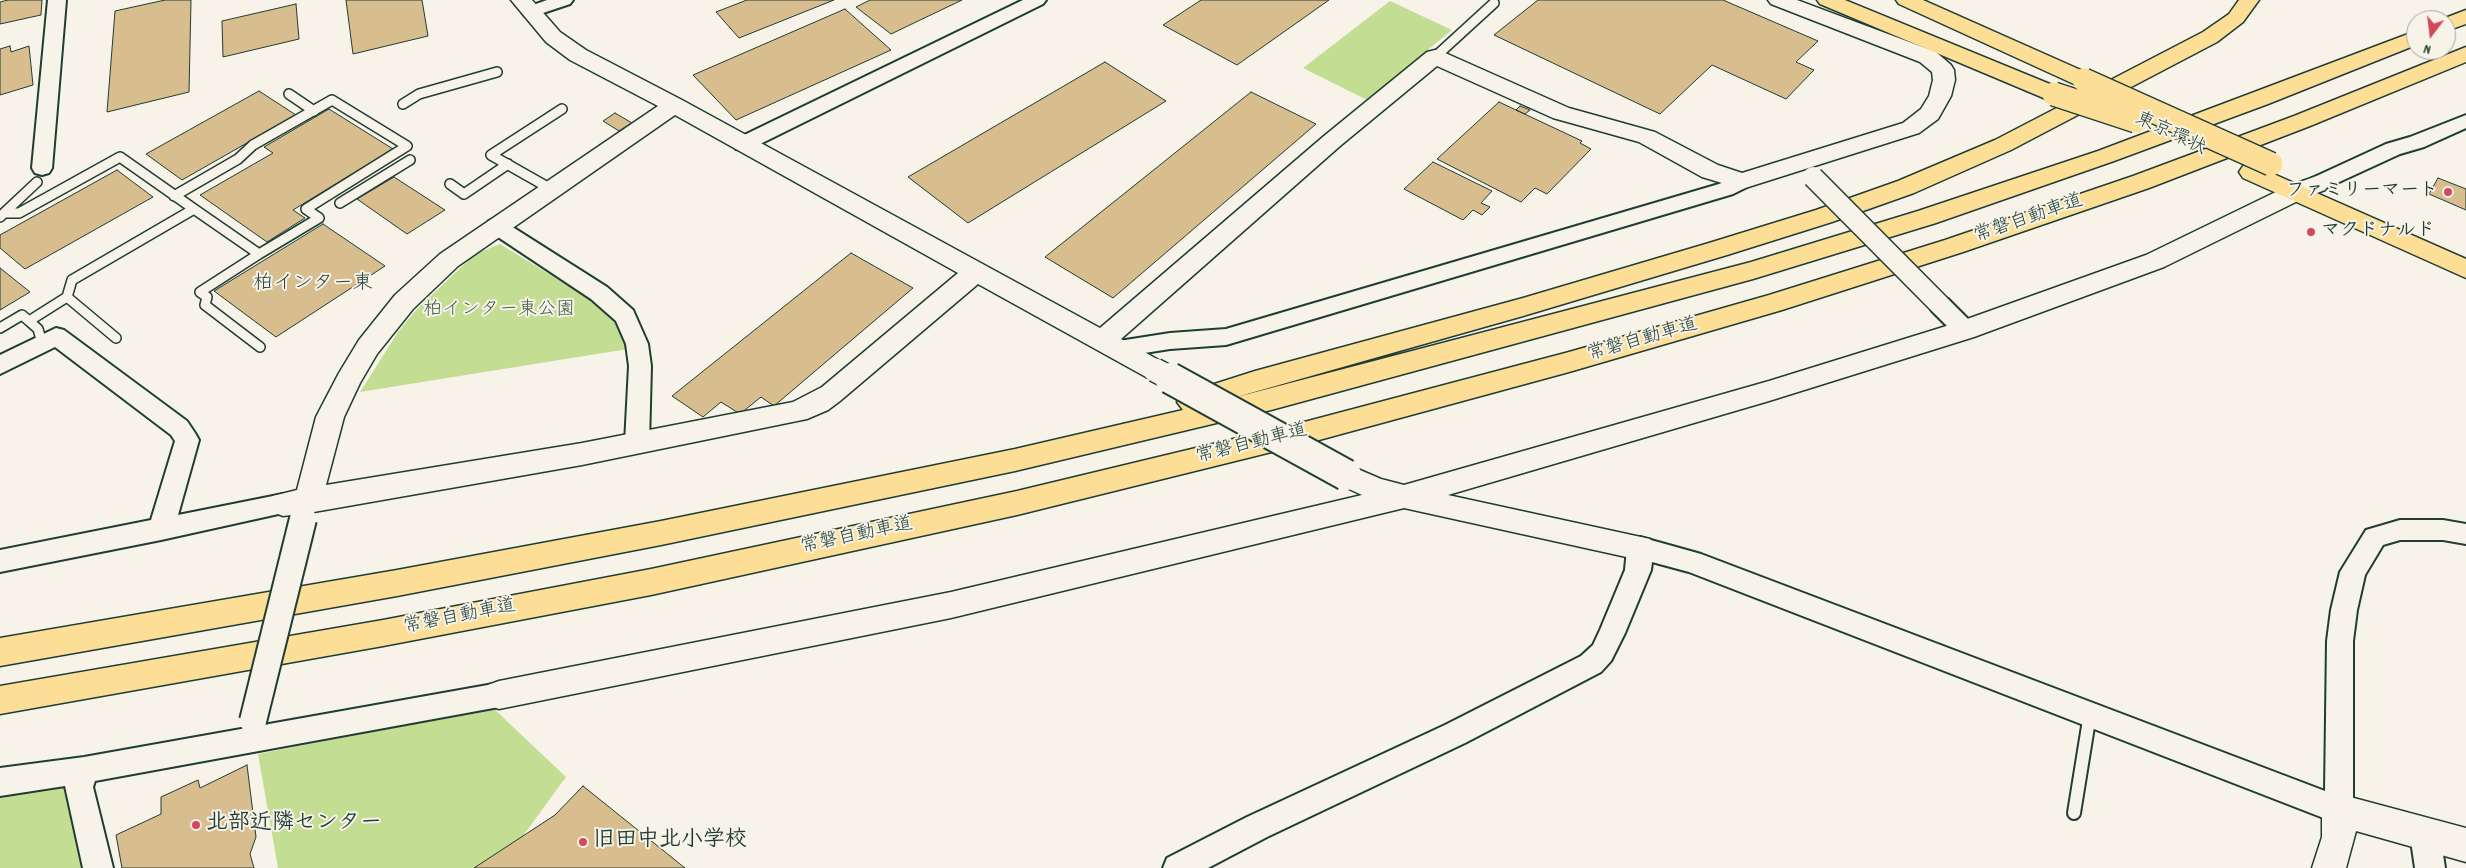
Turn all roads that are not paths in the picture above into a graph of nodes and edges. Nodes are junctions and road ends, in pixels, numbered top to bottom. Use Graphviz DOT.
graph roads {
  1 [pos="57,0"];
  2 [pos="564,0"];
  3 [pos="1037,0"];
  4 [pos="1778,0"];
  5 [pos="1827,0"];
  6 [pos="1875,0"];
  7 [pos="1906,0"];
  8 [pos="2249,0"];
  9 [pos="1494,3"];
  10 [pos="526,6"];
  11 [pos="2406,41"];
  12 [pos="2466,54"];
  13 [pos="1435,56"];
  14 [pos="2466,68"];
  15 [pos="497,72"];
  16 [pos="2069,87"];
  17 [pos="289,94"];
  18 [pos="403,104"];
  19 [pos="674,105"];
  20 [pos="562,109"];
  21 [pos="314,111"];
  22 [pos="2302,121"];
  23 [pos="2466,121"];
  24 [pos="743,144"];
  25 [pos="410,160"];
  26 [pos="508,164"];
  27 [pos="2261,168"];
  28 [pos="1806,171"];
  29 [pos="40,175"];
  30 [pos="1742,181"];
  31 [pos="450,184"];
  32 [pos="551,188"];
  33 [pos="2307,188"];
  34 [pos="174,196"];
  35 [pos="340,203"];
  36 [pos="194,209"];
  37 [pos="2,215"];
  38 [pos="496,226"];
  39 [pos="2466,250"];
  40 [pos="259,254"];
  41 [pos="2466,269"];
  42 [pos="977,270"];
  43 [pos="67,298"];
  44 [pos="29,321"];
  45 [pos="0,328"];
  46 [pos="1965,330"];
  47 [pos="116,338"];
  48 [pos="42,344"];
  49 [pos="1111,344"];
  50 [pos="260,346"];
  51 [pos="0,365"];
  52 [pos="636,443"];
  53 [pos="1015,460"];
  54 [pos="1492,472"];
  55 [pos="1404,497"];
  56 [pos="298,508"];
  57 [pos="1504,520"];
  58 [pos="161,530"];
  59 [pos="2466,534"];
  60 [pos="1640,548"];
  61 [pos="0,561"];
  62 [pos="0,652"];
  63 [pos="500,695"];
  64 [pos="0,700"];
  65 [pos="2090,714"];
  66 [pos="251,730"];
  67 [pos="84,770"];
  68 [pos="0,782"];
  69 [pos="2339,810"];
  70 [pos="2074,813"];
  71 [pos="2425,834"];
  72 [pos="2466,845"];
  73 [pos="98,868"];
  74 [pos="1178,868"];
  75 [pos="2329,868"];
  76 [pos="2430,868"];
  1 -- 29 [label="street"];
  2 -- 10 [label="street"];
  3 -- 24 [label="street"];
  4 -- 28 [label="street"];
  5 -- 16 [label="highway"];
  6 -- 16 [label="highway, 東京環状"];
  7 -- 16 [label="highway, 東京環状"];
  8 -- 53 [label="highway"];
  9 -- 13 [label="lane"];
  10 -- 19 [label="street"];
  11 -- 53 [label="highway, 常磐自動車道"];
  12 -- 22 [label="highway, 常磐自動車道"];
  13 -- 30 [label="street"];
  13 -- 49 [label="street"];
  14 -- 22 [label="highway"];
  15 -- 18 [label="lane"];
  16 -- 27 [label="highway, 東京環状, bridge"];
  16 -- 27 [label="highway, 東京環状, bridge"];
  17 -- 21 [label="lane"];
  19 -- 24 [label="street"];
  19 -- 32 [label="street"];
  20 -- 26 [label="lane"];
  21 -- 34 [label="lane"];
  21 -- 40 [label="lane"];
  22 -- 64 [label="highway, 常磐自動車道"];
  23 -- 33 [label="street"];
  24 -- 42 [label="street"];
  25 -- 35 [label="lane"];
  26 -- 31 [label="lane"];
  26 -- 32 [label="lane"];
  27 -- 33 [label="highway, 東京環状"];
  28 -- 30 [label="street"];
  28 -- 46 [label="street, bridge"];
  29 -- 37 [label="lane"];
  30 -- 49 [label="street"];
  32 -- 38 [label="street"];
  33 -- 39 [label="highway, 東京環状"];
  33 -- 41 [label="highway, 東京環状"];
  33 -- 46 [label="street"];
  34 -- 36 [label="lane"];
  34 -- 37 [label="lane"];
  36 -- 40 [label="lane"];
  36 -- 43 [label="lane"];
  38 -- 52 [label="street"];
  38 -- 56 [label="street"];
  40 -- 50 [label="lane"];
  42 -- 49 [label="street"];
  42 -- 52 [label="street"];
  43 -- 44 [label="lane"];
  43 -- 47 [label="lane"];
  44 -- 45 [label="lane"];
  44 -- 48 [label="lane"];
  46 -- 54 [label="street"];
  48 -- 51 [label="street"];
  48 -- 58 [label="street"];
  49 -- 55 [label="street, bridge"];
  52 -- 56 [label="street"];
  53 -- 62 [label="highway, 常磐自動車道"];
  54 -- 55 [label="street"];
  54 -- 57 [label="street"];
  55 -- 57 [label="street"];
  55 -- 63 [label="street"];
  56 -- 58 [label="street"];
  56 -- 66 [label="street, bridge"];
  57 -- 60 [label="street"];
  58 -- 61 [label="street"];
  59 -- 69 [label="street"];
  60 -- 65 [label="street"];
  60 -- 74 [label="street"];
  63 -- 66 [label="street"];
  65 -- 69 [label="street"];
  65 -- 70 [label="lane"];
  66 -- 67 [label="street"];
  67 -- 68 [label="street"];
  67 -- 73 [label="street"];
  69 -- 71 [label="street"];
  69 -- 75 [label="street"];
  71 -- 72 [label="street"];
  71 -- 76 [label="street"];
}
